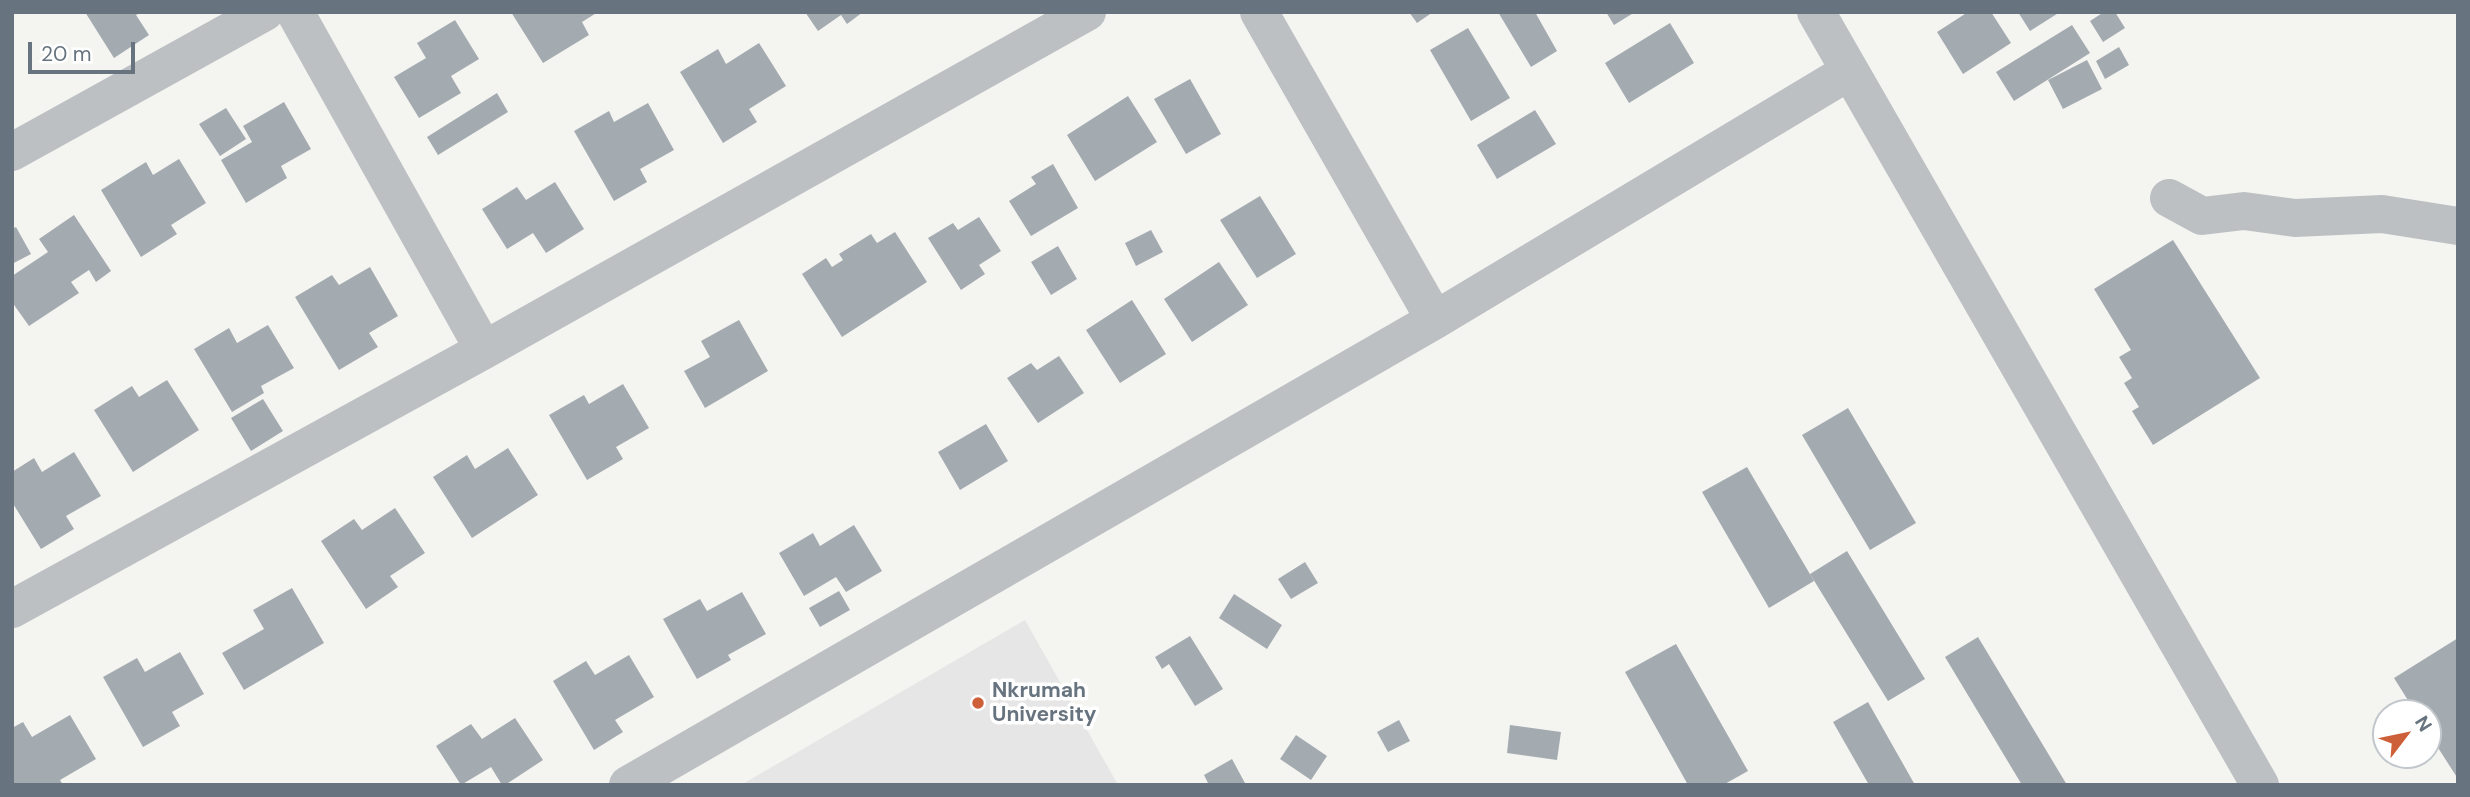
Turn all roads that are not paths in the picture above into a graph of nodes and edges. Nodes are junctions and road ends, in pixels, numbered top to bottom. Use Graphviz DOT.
graph roads {
  1 [pos="265,12"];
  2 [pos="295,12"];
  3 [pos="1087,12"];
  4 [pos="1259,12"];
  5 [pos="1816,12"];
  6 [pos="1850,71"];
  7 [pos="12,152"];
  8 [pos="2169,198"];
  9 [pos="2458,226"];
  10 [pos="1435,320"];
  11 [pos="484,350"];
  12 [pos="12,609"];
  13 [pos="628,785"];
  14 [pos="2260,785"];
  1 -- 7 [label="street"];
  2 -- 11 [label="street"];
  3 -- 11 [label="street"];
  4 -- 10 [label="street"];
  5 -- 6 [label="street"];
  6 -- 10 [label="street"];
  6 -- 14 [label="street"];
  8 -- 9 [label="street"];
  10 -- 13 [label="street"];
  11 -- 12 [label="street"];
}
